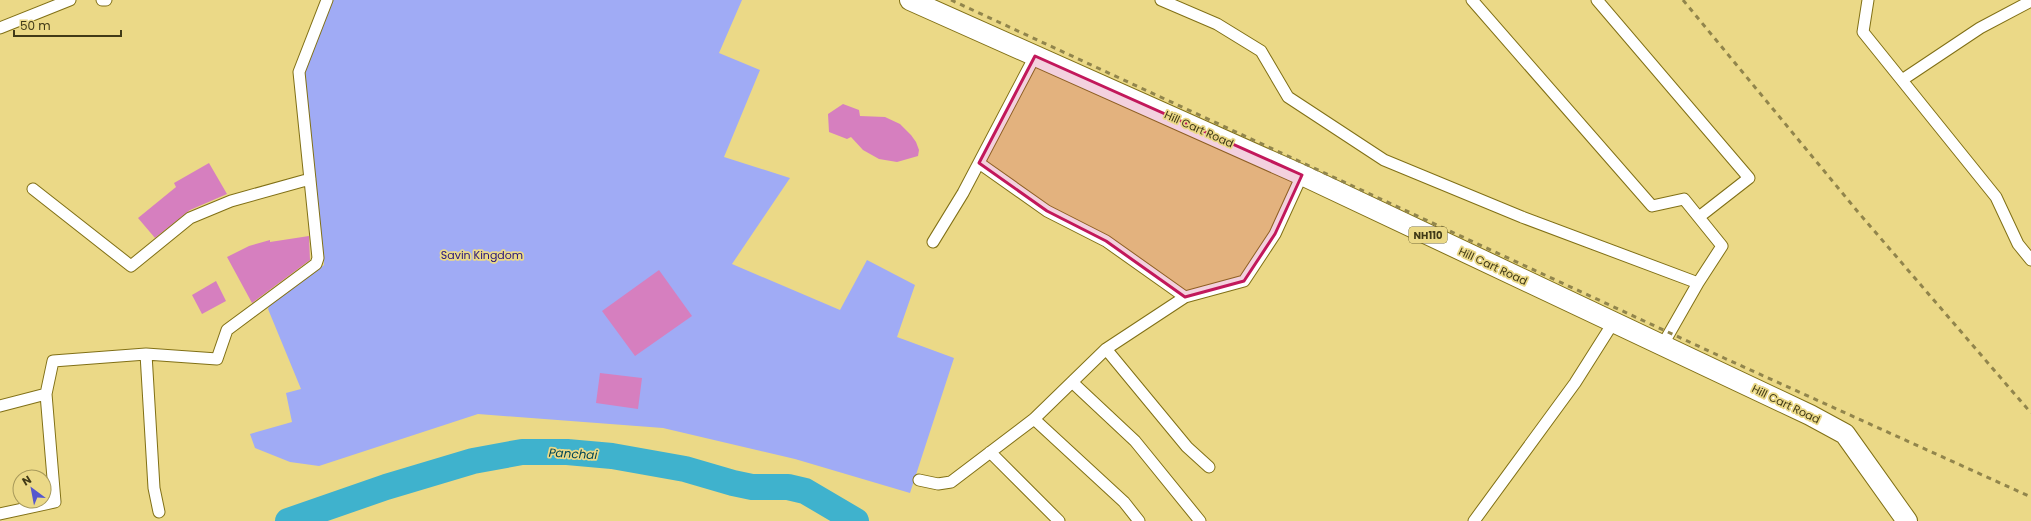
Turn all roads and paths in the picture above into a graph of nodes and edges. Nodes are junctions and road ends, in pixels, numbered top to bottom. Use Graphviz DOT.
graph roads {
  1 [pos="70,0"];
  2 [pos="102,0"];
  3 [pos="106,0"];
  4 [pos="327,0"];
  5 [pos="910,0"];
  6 [pos="1161,0"];
  7 [pos="1472,0"];
  8 [pos="1597,0"];
  9 [pos="1868,0"];
  10 [pos="2031,2"];
  11 [pos="0,28"];
  12 [pos="1035,56"];
  13 [pos="1902,80"];
  14 [pos="979,163"];
  15 [pos="1302,175"];
  16 [pos="310,180"];
  17 [pos="33,189"];
  18 [pos="1699,217"];
  19 [pos="933,242"];
  20 [pos="2031,260"];
  21 [pos="1698,283"];
  22 [pos="1185,297"];
  23 [pos="1613,323"];
  24 [pos="1662,346"];
  25 [pos="1106,349"];
  26 [pos="146,354"];
  27 [pos="1072,382"];
  28 [pos="46,394"];
  29 [pos="0,406"];
  30 [pos="1034,419"];
  31 [pos="990,452"];
  32 [pos="1209,467"];
  33 [pos="919,480"];
  34 [pos="159,512"];
  35 [pos="0,514"];
  36 [pos="1059,521"];
  37 [pos="1139,521"];
  38 [pos="1200,521"];
  39 [pos="1474,521"];
  40 [pos="1907,521"];
  1 -- 11 [label="street"];
  2 -- 3 [label="street"];
  4 -- 16 [label="street"];
  5 -- 12 [label="highway, Hill Cart Road / NH110"];
  6 -- 21 [label="street"];
  7 -- 18 [label="street"];
  8 -- 18 [label="street"];
  9 -- 13 [label="street"];
  10 -- 13 [label="street"];
  12 -- 14 [label="street"];
  12 -- 15 [label="highway, Hill Cart Road / NH110"];
  13 -- 20 [label="street"];
  14 -- 19 [label="street"];
  14 -- 22 [label="street"];
  15 -- 22 [label="street"];
  15 -- 23 [label="highway, Hill Cart Road / NH110"];
  16 -- 17 [label="street"];
  16 -- 26 [label="street"];
  18 -- 21 [label="street"];
  21 -- 24 [label="street"];
  22 -- 25 [label="street"];
  23 -- 24 [label="highway, Hill Cart Road / NH110"];
  23 -- 39 [label="street"];
  24 -- 40 [label="highway, Hill Cart Road / NH110"];
  25 -- 27 [label="street"];
  25 -- 32 [label="street"];
  26 -- 28 [label="street"];
  26 -- 34 [label="street"];
  27 -- 30 [label="street"];
  27 -- 38 [label="street"];
  28 -- 29 [label="street"];
  28 -- 35 [label="street"];
  30 -- 31 [label="street"];
  30 -- 37 [label="street"];
  31 -- 33 [label="street"];
  31 -- 36 [label="street"];
}
